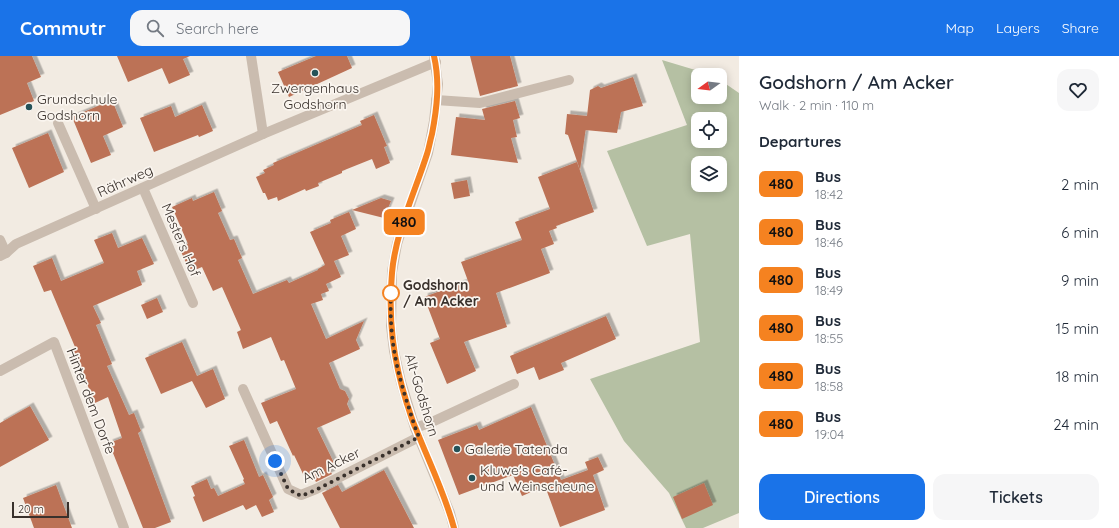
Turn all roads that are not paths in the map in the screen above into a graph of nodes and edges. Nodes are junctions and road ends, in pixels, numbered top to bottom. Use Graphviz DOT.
graph roads {
  1 [pos="252,56"];
  2 [pos="435,59"];
  3 [pos="569,80"];
  4 [pos="436,100"];
  5 [pos="58,123"];
  6 [pos="263,134"];
  7 [pos="143,188"];
  8 [pos="96,209"];
  9 [pos="0,240"];
  10 [pos="3,254"];
  11 [pos="193,303"];
  12 [pos="0,371"];
  13 [pos="514,384"];
  14 [pos="243,389"];
  15 [pos="417,432"];
  16 [pos="124,528"];
  17 [pos="454,528"];
  1 -- 6 [label="street"];
  2 -- 4 [label="street, Alt-Godshorn"];
  2 -- 6 [label="street, Rährweg"];
  3 -- 4 [label="street"];
  4 -- 15 [label="street, Alt-Godshorn"];
  5 -- 8 [label="street"];
  6 -- 7 [label="street, Rährweg"];
  7 -- 8 [label="street, Rährweg"];
  7 -- 11 [label="street, Mesters Hof"];
  8 -- 10 [label="street, Rährweg"];
  9 -- 10 [label="street"];
  12 -- 16 [label="street, Hinter dem Dorfe"];
  13 -- 15 [label="street"];
  14 -- 15 [label="street, Am Acker"];
  15 -- 17 [label="street, Alt-Godshorn"];
}
